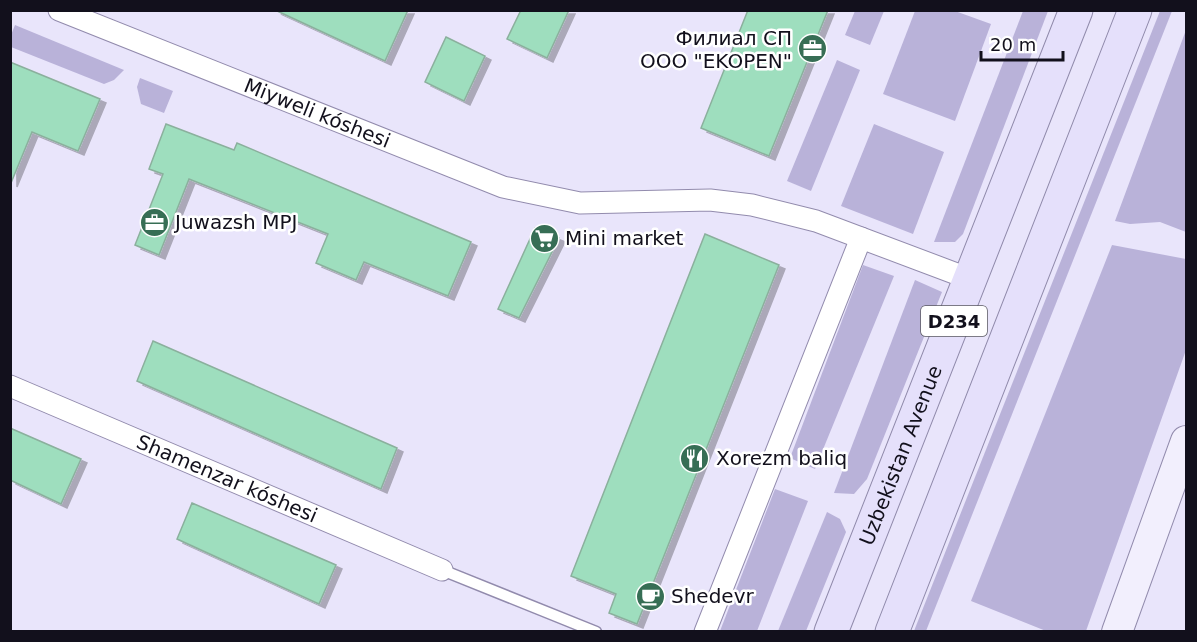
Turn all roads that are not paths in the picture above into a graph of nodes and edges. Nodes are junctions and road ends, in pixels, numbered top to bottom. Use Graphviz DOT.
graph roads {
  1 [pos="59,10"];
  2 [pos="1076,10"];
  3 [pos="1135,10"];
  4 [pos="861,238"];
  5 [pos="970,279"];
  6 [pos="10,386"];
  7 [pos="1186,441"];
  8 [pos="442,570"];
  9 [pos="596,632"];
  10 [pos="705,632"];
  11 [pos="831,632"];
  12 [pos="892,632"];
  13 [pos="1117,632"];
  1 -- 4 [label="street, Miyweli kóshesi"];
  2 -- 5 [label="main road, Uzbekistan Avenue / D234"];
  3 -- 12 [label="main road, D234"];
  4 -- 5 [label="street, Miyweli kóshesi"];
  4 -- 10 [label="street"];
  5 -- 11 [label="main road, Uzbekistan Avenue / D234"];
  6 -- 8 [label="street, Shamenzar kóshesi"];
  7 -- 13 [label="street"];
  8 -- 9 [label="lane"];
}
